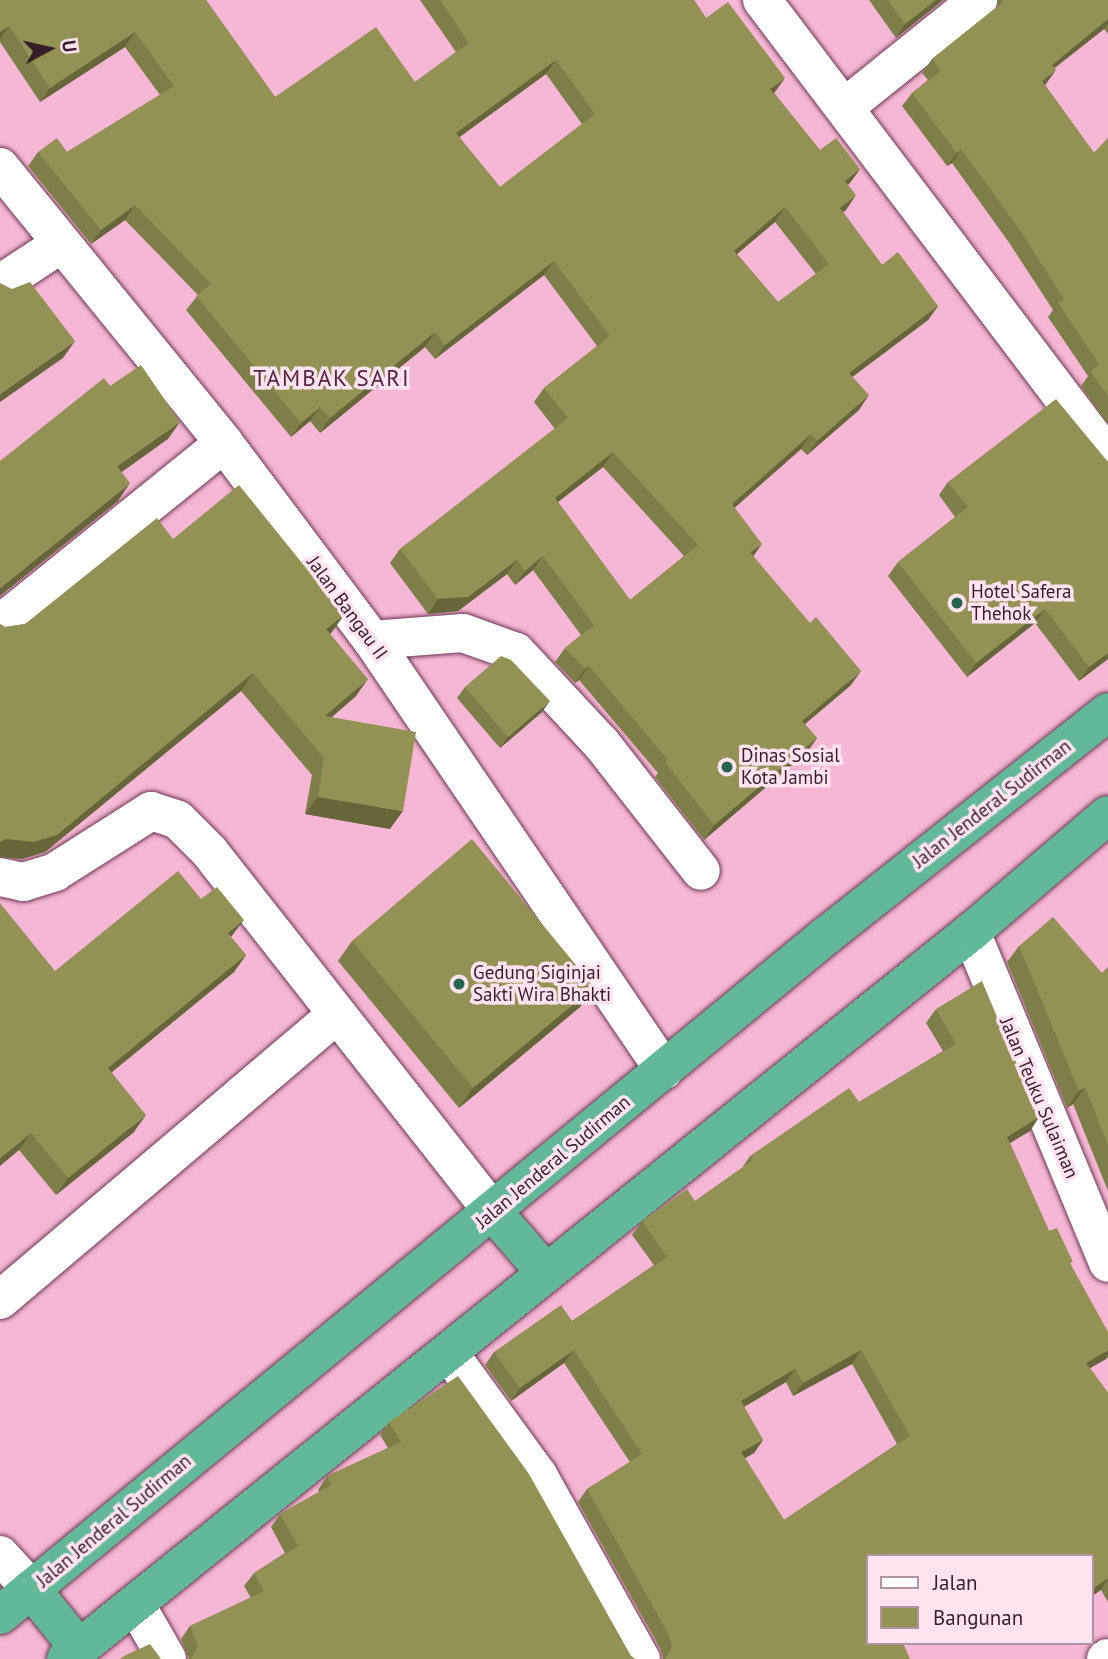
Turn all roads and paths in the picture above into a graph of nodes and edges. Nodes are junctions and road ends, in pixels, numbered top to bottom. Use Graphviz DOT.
graph roads {
  1 [pos="762,0"];
  2 [pos="978,0"];
  3 [pos="845,107"];
  4 [pos="0,167"];
  5 [pos="61,244"];
  6 [pos="0,285"];
  7 [pos="224,443"];
  8 [pos="1108,457"];
  9 [pos="0,624"];
  10 [pos="372,640"];
  11 [pos="1108,712"];
  12 [pos="1108,815"];
  13 [pos="701,871"];
  14 [pos="0,877"];
  15 [pos="971,932"];
  16 [pos="336,1015"];
  17 [pos="664,1070"];
  18 [pos="493,1212"];
  19 [pos="1108,1263"];
  20 [pos="546,1273"];
  21 [pos="0,1300"];
  22 [pos="449,1353"];
  23 [pos="0,1555"];
  24 [pos="31,1589"];
  25 [pos="136,1605"];
  26 [pos="0,1615"];
  27 [pos="72,1653"];
  28 [pos="167,1659"];
  29 [pos="641,1659"];
  1 -- 3 [label="street"];
  2 -- 3 [label="street"];
  3 -- 8 [label="street"];
  4 -- 5 [label="street, Jalan Bangau II"];
  5 -- 6 [label="street"];
  5 -- 7 [label="street, Jalan Bangau II"];
  7 -- 9 [label="street"];
  7 -- 10 [label="street, Jalan Bangau II"];
  10 -- 13 [label="street"];
  10 -- 17 [label="street, Jalan Bangau II"];
  11 -- 17 [label="highway, Jalan Jenderal Sudirman"];
  12 -- 15 [label="highway"];
  14 -- 16 [label="street"];
  15 -- 19 [label="street, Jalan Teuku Sulaiman"];
  15 -- 20 [label="highway"];
  16 -- 18 [label="street"];
  16 -- 21 [label="street"];
  17 -- 18 [label="highway, Jalan Jenderal Sudirman"];
  18 -- 20 [label="highway"];
  18 -- 24 [label="highway, Jalan Jenderal Sudirman"];
  20 -- 22 [label="highway"];
  22 -- 25 [label="highway"];
  22 -- 29 [label="street"];
  23 -- 24 [label="street"];
  24 -- 26 [label="highway, Jalan Jenderal Sudirman"];
  24 -- 27 [label="highway"];
  25 -- 27 [label="highway"];
  25 -- 28 [label="street"];
}
